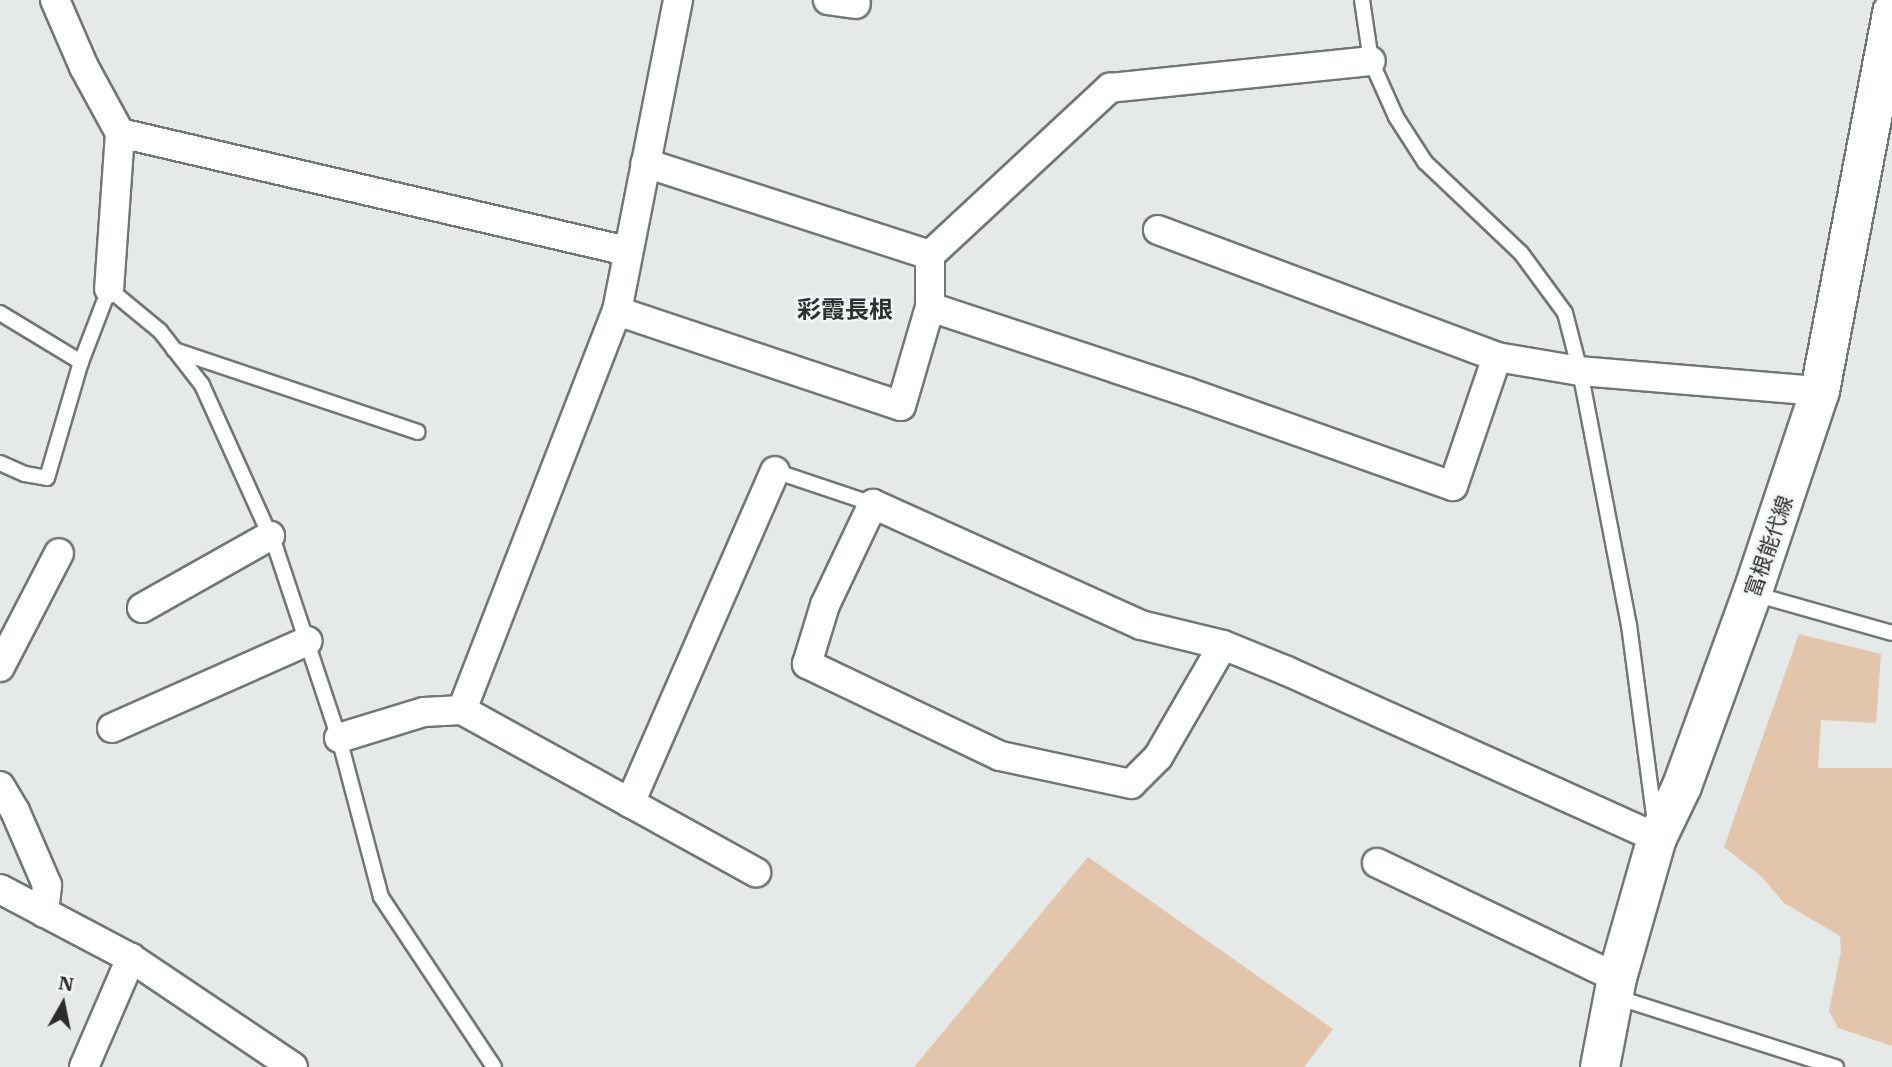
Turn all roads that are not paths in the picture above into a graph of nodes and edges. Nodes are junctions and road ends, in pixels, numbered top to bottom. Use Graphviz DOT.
graph roads {
  1 [pos="55,0"];
  2 [pos="678,0"];
  3 [pos="828,0"];
  4 [pos="1362,0"];
  5 [pos="856,4"];
  6 [pos="1892,12"];
  7 [pos="1371,61"];
  8 [pos="120,133"];
  9 [pos="646,163"];
  10 [pos="1158,230"];
  11 [pos="627,251"];
  12 [pos="930,255"];
  13 [pos="109,289"];
  14 [pos="930,307"];
  15 [pos="617,311"];
  16 [pos="0,313"];
  17 [pos="174,350"];
  18 [pos="1497,357"];
  19 [pos="81,362"];
  20 [pos="1580,371"];
  21 [pos="1820,391"];
  22 [pos="418,432"];
  23 [pos="0,463"];
  24 [pos="775,471"];
  25 [pos="873,504"];
  26 [pos="270,536"];
  27 [pos="60,553"];
  28 [pos="1752,594"];
  29 [pos="142,608"];
  30 [pos="1892,634"];
  31 [pos="307,641"];
  32 [pos="1223,645"];
  33 [pos="0,667"];
  34 [pos="462,710"];
  35 [pos="112,728"];
  36 [pos="339,738"];
  37 [pos="0,786"];
  38 [pos="630,803"];
  39 [pos="1657,838"];
  40 [pos="1377,863"];
  41 [pos="756,872"];
  42 [pos="0,888"];
  43 [pos="44,913"];
  44 [pos="131,958"];
  45 [pos="1616,987"];
  46 [pos="84,1067"];
  47 [pos="293,1067"];
  48 [pos="494,1067"];
  49 [pos="1600,1067"];
  50 [pos="1836,1067"];
  1 -- 8 [label="street"];
  2 -- 9 [label="street"];
  3 -- 5 [label="street"];
  4 -- 7 [label="lane"];
  6 -- 21 [label="main road, 富根能代線"];
  7 -- 12 [label="street"];
  7 -- 20 [label="lane"];
  8 -- 11 [label="street"];
  8 -- 13 [label="street"];
  9 -- 11 [label="street"];
  9 -- 12 [label="street"];
  10 -- 18 [label="street"];
  11 -- 15 [label="street"];
  12 -- 14 [label="street"];
  13 -- 17 [label="lane"];
  13 -- 19 [label="lane"];
  14 -- 15 [label="street"];
  14 -- 18 [label="street"];
  15 -- 34 [label="street"];
  16 -- 19 [label="lane"];
  17 -- 22 [label="lane"];
  17 -- 26 [label="lane"];
  18 -- 20 [label="street"];
  19 -- 23 [label="lane"];
  20 -- 21 [label="street"];
  20 -- 39 [label="lane"];
  21 -- 28 [label="main road, 富根能代線"];
  24 -- 25 [label="lane"];
  24 -- 38 [label="street"];
  25 -- 32 [label="street"];
  25 -- 32 [label="street"];
  26 -- 29 [label="street"];
  26 -- 31 [label="lane"];
  27 -- 33 [label="street"];
  28 -- 30 [label="lane"];
  28 -- 39 [label="main road, 富根能代線"];
  31 -- 35 [label="street"];
  31 -- 36 [label="lane"];
  32 -- 39 [label="street"];
  34 -- 36 [label="street"];
  34 -- 38 [label="street"];
  36 -- 48 [label="lane"];
  37 -- 43 [label="street"];
  38 -- 41 [label="street"];
  39 -- 45 [label="main road, 富根能代線"];
  40 -- 45 [label="street"];
  42 -- 43 [label="street"];
  43 -- 44 [label="street"];
  44 -- 46 [label="street"];
  44 -- 47 [label="street"];
  45 -- 49 [label="main road, 富根能代線"];
  45 -- 50 [label="lane"];
}
